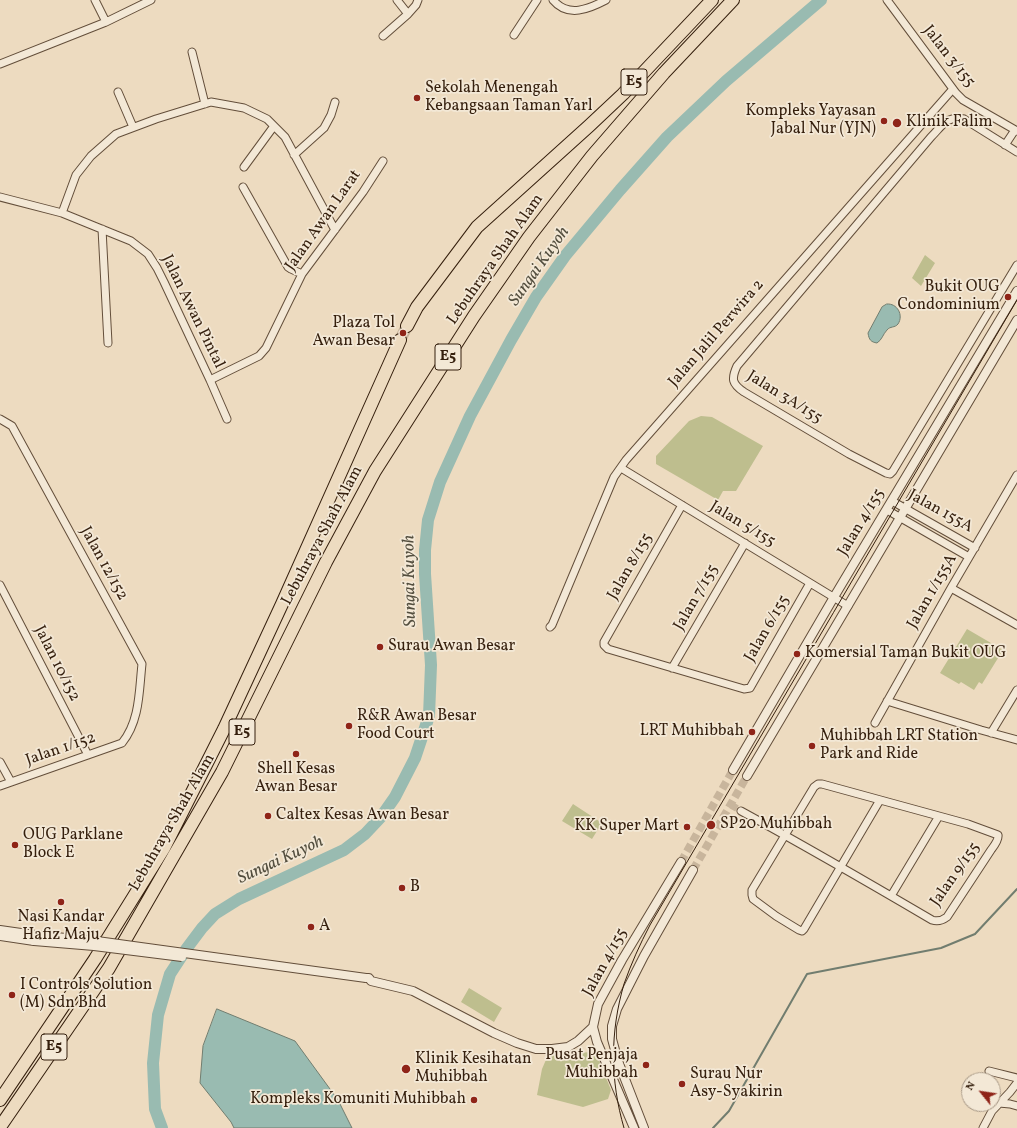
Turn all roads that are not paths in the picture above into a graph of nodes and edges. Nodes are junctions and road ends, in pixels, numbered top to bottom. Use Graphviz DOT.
graph roads {
  1 [pos="95,0"];
  2 [pos="151,0"];
  3 [pos="397,0"];
  4 [pos="418,0"];
  5 [pos="537,0"];
  6 [pos="553,0"];
  7 [pos="606,0"];
  8 [pos="712,0"];
  9 [pos="733,0"];
  10 [pos="887,0"];
  11 [pos="408,14"];
  12 [pos="106,22"];
  13 [pos="514,35"];
  14 [pos="383,36"];
  15 [pos="192,52"];
  16 [pos="0,64"];
  17 [pos="952,90"];
  18 [pos="118,92"];
  19 [pos="335,102"];
  20 [pos="205,104"];
  21 [pos="274,126"];
  22 [pos="133,127"];
  23 [pos="1016,131"];
  24 [pos="1005,145"];
  25 [pos="1016,149"];
  26 [pos="294,155"];
  27 [pos="383,161"];
  28 [pos="244,167"];
  29 [pos="243,187"];
  30 [pos="0,197"];
  31 [pos="62,213"];
  32 [pos="102,228"];
  33 [pos="335,230"];
  34 [pos="1017,265"];
  35 [pos="302,274"];
  36 [pos="1017,291"];
  37 [pos="1017,320"];
  38 [pos="407,326"];
  39 [pos="400,340"];
  40 [pos="108,344"];
  41 [pos="210,380"];
  42 [pos="0,419"];
  43 [pos="227,419"];
  44 [pos="621,468"];
  45 [pos="1017,475"];
  46 [pos="892,501"];
  47 [pos="682,505"];
  48 [pos="905,509"];
  49 [pos="887,510"];
  50 [pos="900,518"];
  51 [pos="745,543"];
  52 [pos="975,548"];
  53 [pos="969,557"];
  54 [pos="810,583"];
  55 [pos="0,585"];
  56 [pos="951,588"];
  57 [pos="834,597"];
  58 [pos="848,606"];
  59 [pos="1017,625"];
  60 [pos="550,627"];
  61 [pos="672,668"];
  62 [pos="1017,690"];
  63 [pos="887,701"];
  64 [pos="875,723"];
  65 [pos="991,733"];
  66 [pos="128,736"];
  67 [pos="1017,740"];
  68 [pos="88,755"];
  69 [pos="0,762"];
  70 [pos="733,770"];
  71 [pos="747,776"];
  72 [pos="11,782"];
  73 [pos="0,786"];
  74 [pos="880,800"];
  75 [pos="741,811"];
  76 [pos="939,816"];
  77 [pos="785,836"];
  78 [pos="681,862"];
  79 [pos="841,868"];
  80 [pos="693,870"];
  81 [pos="891,896"];
  82 [pos="0,930"];
  83 [pos="0,936"];
  84 [pos="35,938"];
  85 [pos="593,1027"];
  86 [pos="989,1071"];
  87 [pos="1017,1078"];
  88 [pos="1017,1083"];
  89 [pos="0,1100"];
  90 [pos="1001,1101"];
  91 [pos="1001,1103"];
  92 [pos="1017,1106"];
  93 [pos="991,1112"];
  94 [pos="0,1127"];
  95 [pos="634,1128"];
  96 [pos="644,1128"];
  97 [pos="983,1128"];
  1 -- 12 [label="street"];
  2 -- 12 [label="street"];
  3 -- 11 [label="street"];
  4 -- 11 [label="street"];
  5 -- 13 [label="street"];
  6 -- 7 [label="street"];
  8 -- 38 [label="highway, Lebuhraya Shah Alam / E5"];
  9 -- 94 [label="highway, Lebuhraya Shah Alam / E5"];
  10 -- 17 [label="street, Jalan 3/155"];
  11 -- 14 [label="street"];
  12 -- 16 [label="street"];
  15 -- 20 [label="street"];
  17 -- 23 [label="street, Jalan 3/155"];
  17 -- 44 [label="street, Jalan Jalil Perwira 2"];
  18 -- 22 [label="street"];
  19 -- 26 [label="street"];
  20 -- 21 [label="street"];
  20 -- 22 [label="street"];
  21 -- 26 [label="street"];
  21 -- 28 [label="street"];
  22 -- 31 [label="street"];
  23 -- 24 [label="street"];
  24 -- 25 [label="street, Jalan 3A/155"];
  24 -- 34 [label="street, Jalan 3A/155"];
  26 -- 33 [label="street"];
  27 -- 33 [label="street, Jalan Awan Larat"];
  29 -- 35 [label="street"];
  30 -- 31 [label="street, Jalan Awan Pintal"];
  31 -- 32 [label="street, Jalan Awan Pintal"];
  32 -- 40 [label="street"];
  32 -- 41 [label="street, Jalan Awan Pintal"];
  33 -- 35 [label="street, Jalan Awan Larat"];
  35 -- 41 [label="street, Jalan Awan Larat"];
  36 -- 46 [label="street, Jalan 4/155"];
  37 -- 48 [label="street, Jalan 4/155"];
  39 -- 89 [label="highway, Lebuhraya Shah Alam / E5"];
  41 -- 43 [label="street, Jalan Awan Pintal"];
  42 -- 66 [label="street, Jalan 12/152"];
  44 -- 47 [label="street, Jalan 5/155"];
  44 -- 60 [label="street, Jalan Jalil Perwira 2"];
  45 -- 52 [label="street, Jalan 1/155A"];
  46 -- 48 [label="street, Jalan 155A"];
  46 -- 49 [label="street, Jalan 4/155"];
  47 -- 51 [label="street, Jalan 5/155"];
  47 -- 61 [label="street, Jalan 8/155"];
  48 -- 50 [label="street, Jalan 4/155"];
  48 -- 52 [label="street, Jalan 155A"];
  49 -- 50 [label="street, Jalan 155A"];
  49 -- 57 [label="street, Jalan 4/155"];
  50 -- 53 [label="street, Jalan 155A"];
  50 -- 58 [label="street, Jalan 4/155"];
  51 -- 54 [label="street, Jalan 5/155"];
  51 -- 61 [label="street, Jalan 7/155"];
  52 -- 53 [label="street, Jalan 1/155A"];
  53 -- 56 [label="street, Jalan 1/155A"];
  54 -- 57 [label="street, Jalan 5/155"];
  54 -- 61 [label="street, Jalan 6/155"];
  55 -- 68 [label="street, Jalan 10/152"];
  56 -- 59 [label="street"];
  56 -- 63 [label="street, Jalan 1/155A"];
  57 -- 58 [label="street, Jalan 5/155"];
  57 -- 70 [label="street, Jalan 4/155"];
  58 -- 71 [label="street, Jalan 4/155"];
  62 -- 65 [label="street"];
  63 -- 64 [label="street, Jalan 1/155A"];
  63 -- 65 [label="street"];
  65 -- 67 [label="street"];
  66 -- 68 [label="street, Jalan 1/152"];
  68 -- 72 [label="street, Jalan 1/152"];
  69 -- 72 [label="street"];
  72 -- 73 [label="street, Jalan 1/152"];
  74 -- 76 [label="street, Jalan 9/155"];
  74 -- 77 [label="street, Jalan 9/155"];
  74 -- 79 [label="street"];
  75 -- 77 [label="street, Jalan 9/155"];
  76 -- 81 [label="street"];
  76 -- 81 [label="street, Jalan 9/155"];
  77 -- 79 [label="street, Jalan 9/155"];
  77 -- 79 [label="street"];
  78 -- 85 [label="street, Jalan 4/155"];
  79 -- 81 [label="street, Jalan 9/155"];
  80 -- 96 [label="street, Jalan 4/155"];
  82 -- 84 [label="street"];
  83 -- 84 [label="street"];
  84 -- 85 [label="street, bridge"];
  85 -- 95 [label="street, Jalan 4/155"];
  86 -- 87 [label="street"];
  88 -- 90 [label="street"];
  91 -- 92 [label="street"];
  93 -- 97 [label="street"];
}
